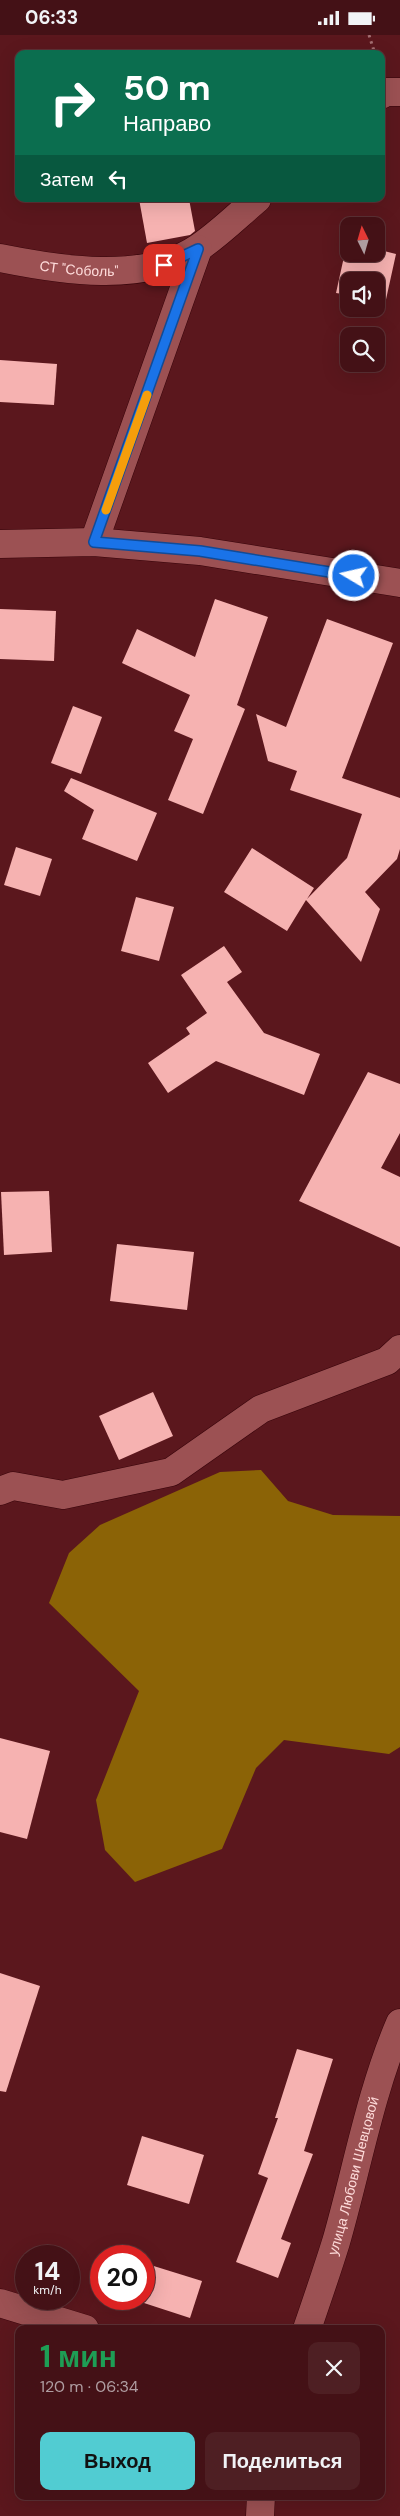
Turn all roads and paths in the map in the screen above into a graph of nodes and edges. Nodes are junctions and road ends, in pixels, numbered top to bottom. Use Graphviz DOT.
graph roads {
  1 [pos="369,35"];
  2 [pos="374,50"];
  3 [pos="254,202"];
  4 [pos="198,249"];
  5 [pos="0,258"];
  6 [pos="94,542"];
  7 [pos="0,544"];
  8 [pos="400,583"];
  9 [pos="400,1349"];
  10 [pos="0,1491"];
  11 [pos="400,2023"];
  12 [pos="0,2303"];
  13 [pos="72,2325"];
  14 [pos="308,2325"];
  15 [pos="261,2500"];
  16 [pos="260,2516"];
  1 -- 2 [label="path"];
  3 -- 4 [label="street, СТ \"Соболь\""];
  4 -- 5 [label="street, СТ \"Соболь\""];
  4 -- 6 [label="street"];
  6 -- 7 [label="street"];
  6 -- 8 [label="street"];
  9 -- 10 [label="street"];
  11 -- 14 [label="street, улица Любови Шевцовой"];
  12 -- 13 [label="street"];
  15 -- 16 [label="street"];
}
